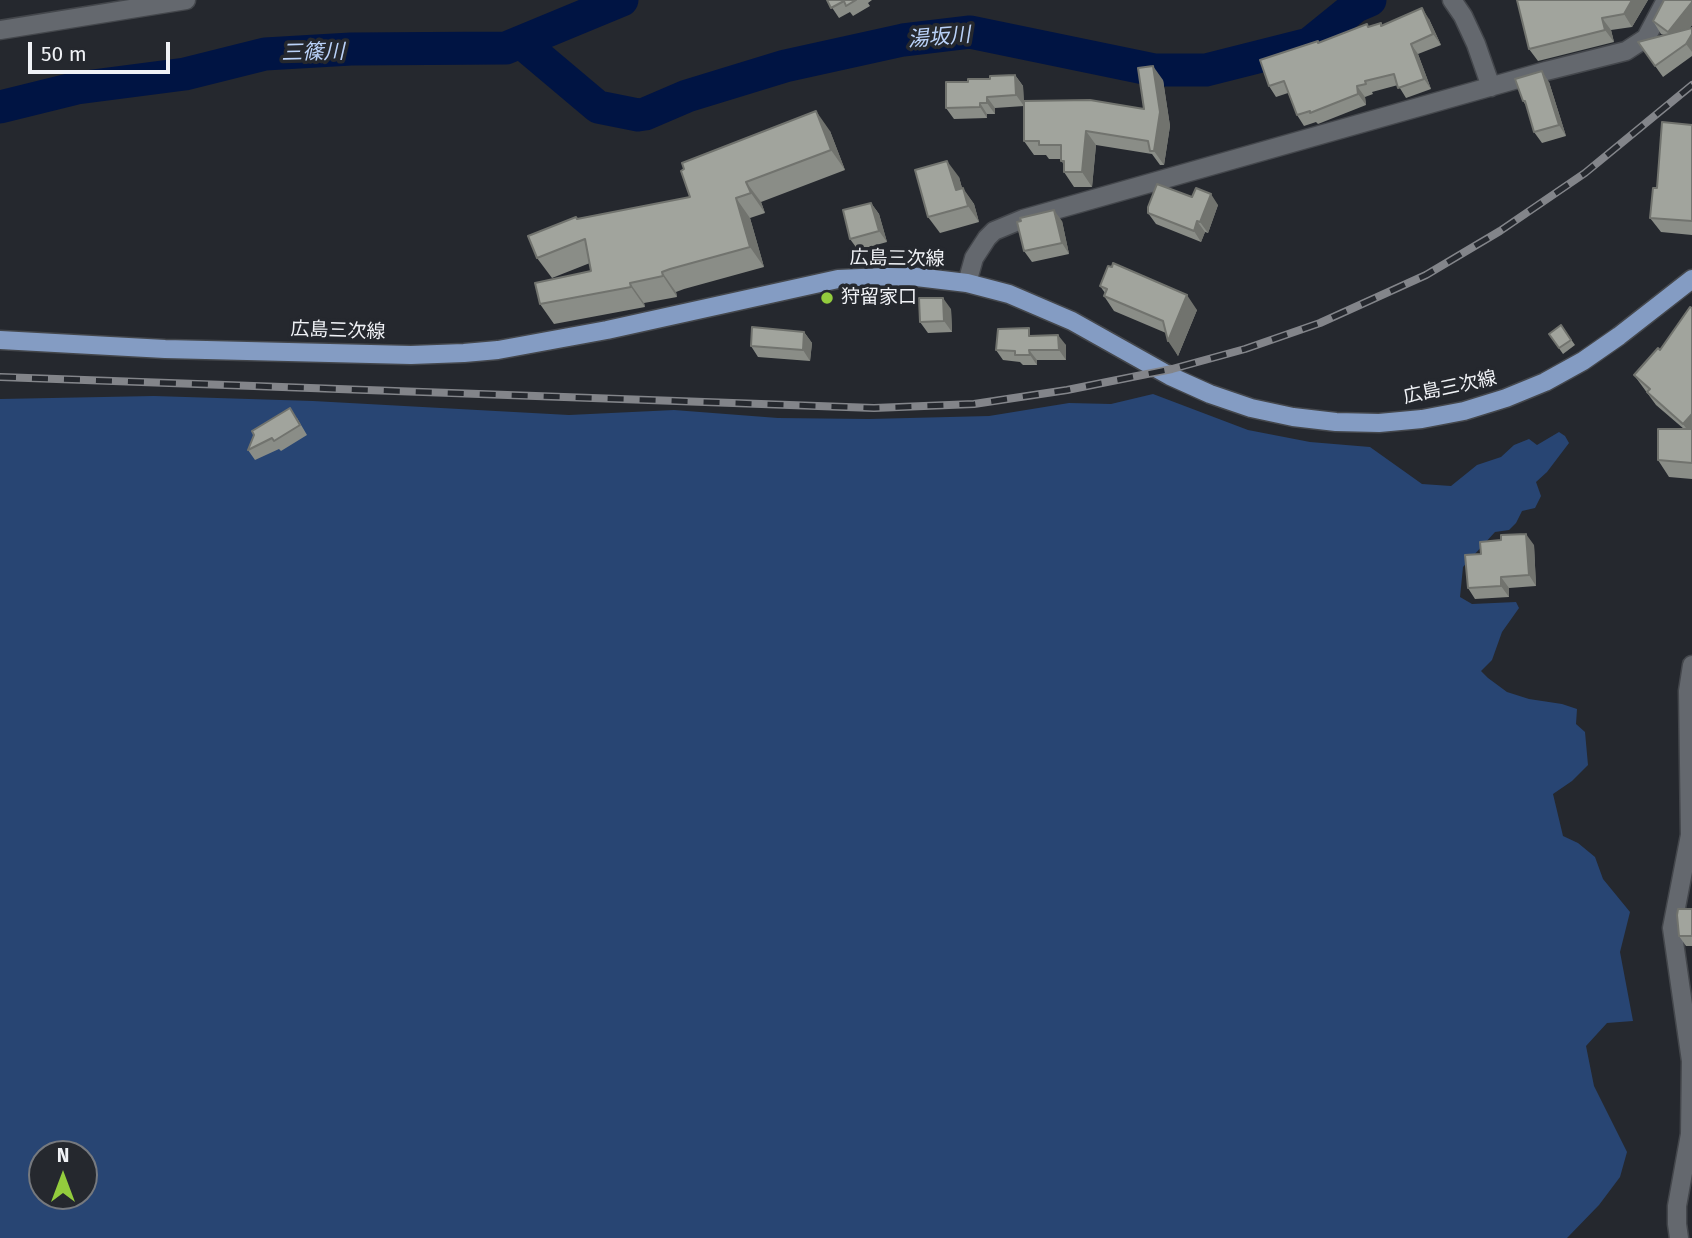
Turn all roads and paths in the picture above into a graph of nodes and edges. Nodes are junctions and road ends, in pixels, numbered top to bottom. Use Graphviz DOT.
graph roads {
  1 [pos="186,0"];
  2 [pos="1452,0"];
  3 [pos="1667,0"];
  4 [pos="0,30"];
  5 [pos="1491,87"];
  6 [pos="1692,279"];
  7 [pos="967,283"];
  8 [pos="0,340"];
  9 [pos="1692,665"];
  10 [pos="1679,1238"];
  1 -- 4 [label="street"];
  2 -- 5 [label="street"];
  3 -- 5 [label="street"];
  5 -- 7 [label="street"];
  6 -- 7 [label="main road, 広島三次線"];
  7 -- 8 [label="main road, 広島三次線"];
  9 -- 10 [label="street"];
}
